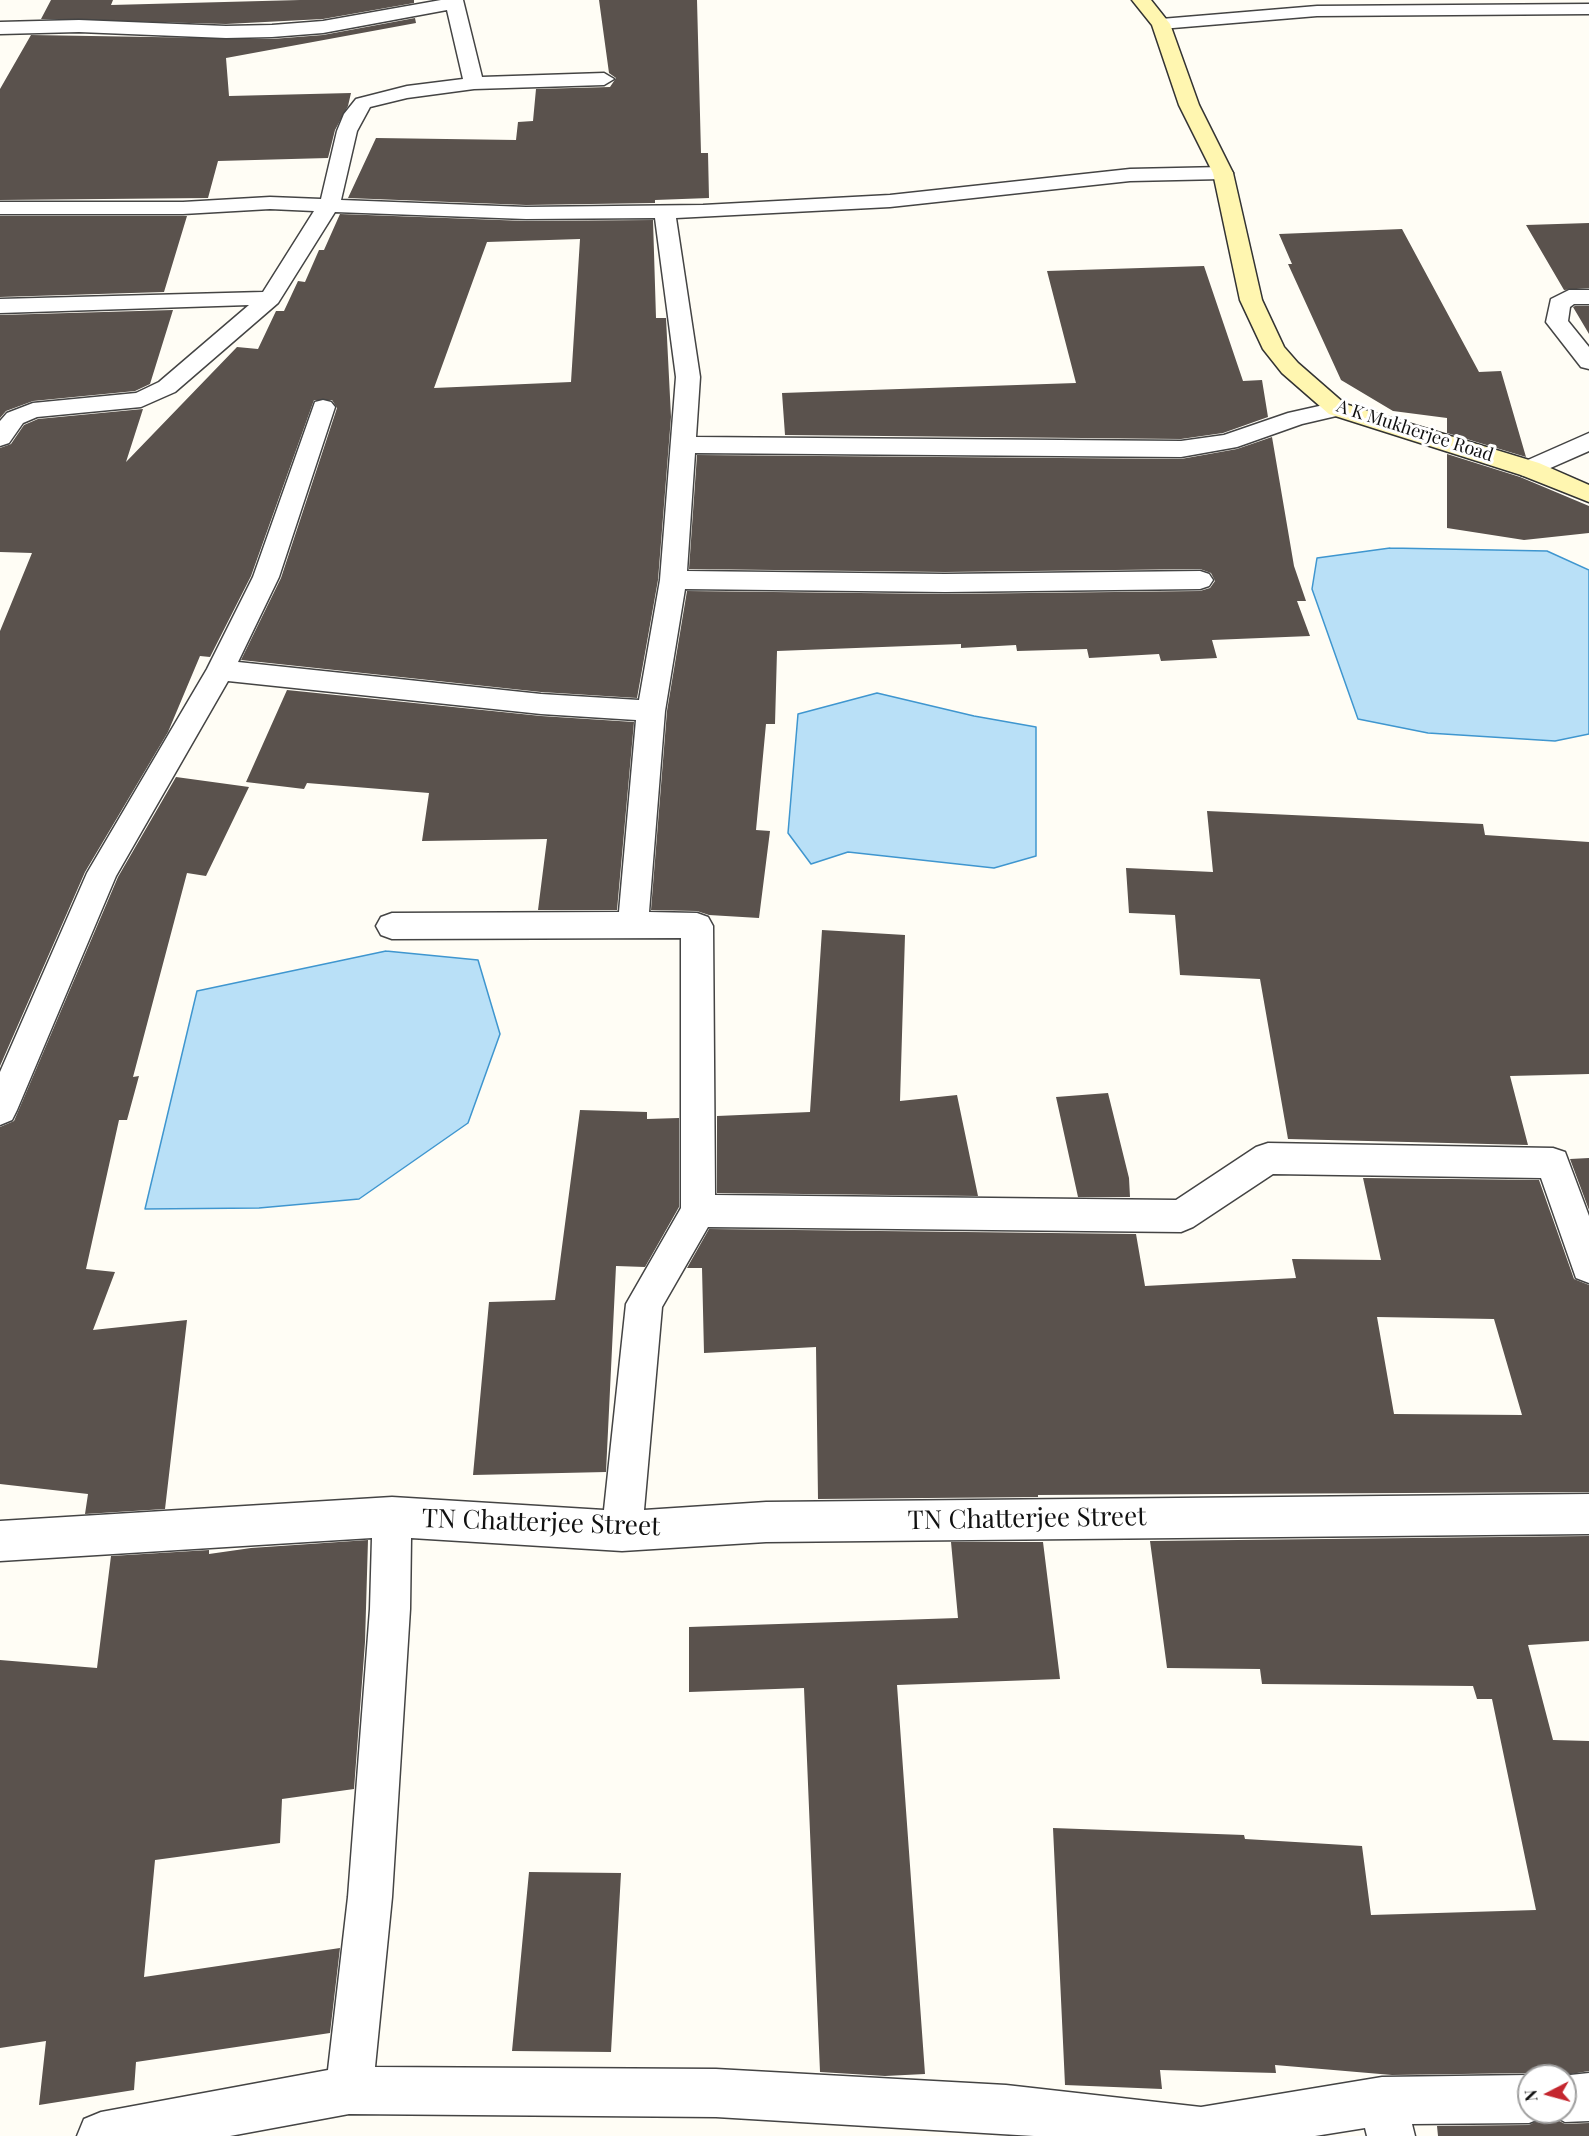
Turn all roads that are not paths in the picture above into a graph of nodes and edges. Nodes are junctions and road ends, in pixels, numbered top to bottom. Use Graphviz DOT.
graph roads {
  1 [pos="1141,0"];
  2 [pos="454,2"];
  3 [pos="1589,9"];
  4 [pos="1161,24"];
  5 [pos="0,28"];
  6 [pos="604,79"];
  7 [pos="474,83"];
  8 [pos="1222,173"];
  9 [pos="330,203"];
  10 [pos="0,208"];
  11 [pos="665,211"];
  12 [pos="1589,297"];
  13 [pos="270,298"];
  14 [pos="0,306"];
  15 [pos="1589,362"];
  16 [pos="323,407"];
  17 [pos="1337,409"];
  18 [pos="0,438"];
  19 [pos="1589,441"];
  20 [pos="685,445"];
  21 [pos="1530,469"];
  22 [pos="1589,494"];
  23 [pos="673,580"];
  24 [pos="1200,580"];
  25 [pos="220,670"];
  26 [pos="651,711"];
  27 [pos="633,924"];
  28 [pos="392,926"];
  29 [pos="0,1110"];
  30 [pos="698,1211"];
  31 [pos="1589,1266"];
  32 [pos="1589,1514"];
  33 [pos="392,1517"];
  34 [pos="622,1531"];
  35 [pos="0,1541"];
  36 [pos="350,2090"];
  37 [pos="1517,2100"];
  38 [pos="1387,2119"];
  39 [pos="101,2136"];
  1 -- 4 [label="street, A K Mukherjee Road"];
  2 -- 5 [label="street"];
  2 -- 7 [label="street"];
  3 -- 4 [label="street"];
  4 -- 8 [label="street, A K Mukherjee Road"];
  6 -- 7 [label="street"];
  7 -- 9 [label="street"];
  8 -- 11 [label="street"];
  8 -- 17 [label="street, A K Mukherjee Road"];
  9 -- 10 [label="street"];
  9 -- 11 [label="street"];
  9 -- 13 [label="street"];
  11 -- 20 [label="street"];
  12 -- 15 [label="street"];
  13 -- 14 [label="street"];
  13 -- 18 [label="street"];
  16 -- 25 [label="street"];
  17 -- 20 [label="street"];
  17 -- 21 [label="street, A K Mukherjee Road"];
  19 -- 21 [label="street"];
  20 -- 23 [label="street"];
  21 -- 22 [label="street, A K Mukherjee Road"];
  23 -- 24 [label="street"];
  23 -- 26 [label="street"];
  25 -- 26 [label="street"];
  25 -- 29 [label="street"];
  26 -- 27 [label="street"];
  27 -- 28 [label="street"];
  27 -- 30 [label="street"];
  30 -- 31 [label="street"];
  30 -- 34 [label="street"];
  32 -- 34 [label="street, TN Chatterjee Street"];
  33 -- 34 [label="street, TN Chatterjee Street"];
  33 -- 35 [label="street"];
  33 -- 36 [label="street, TN Chatterjee Street"];
  36 -- 38 [label="street"];
  36 -- 39 [label="street"];
  37 -- 38 [label="street"];
}
